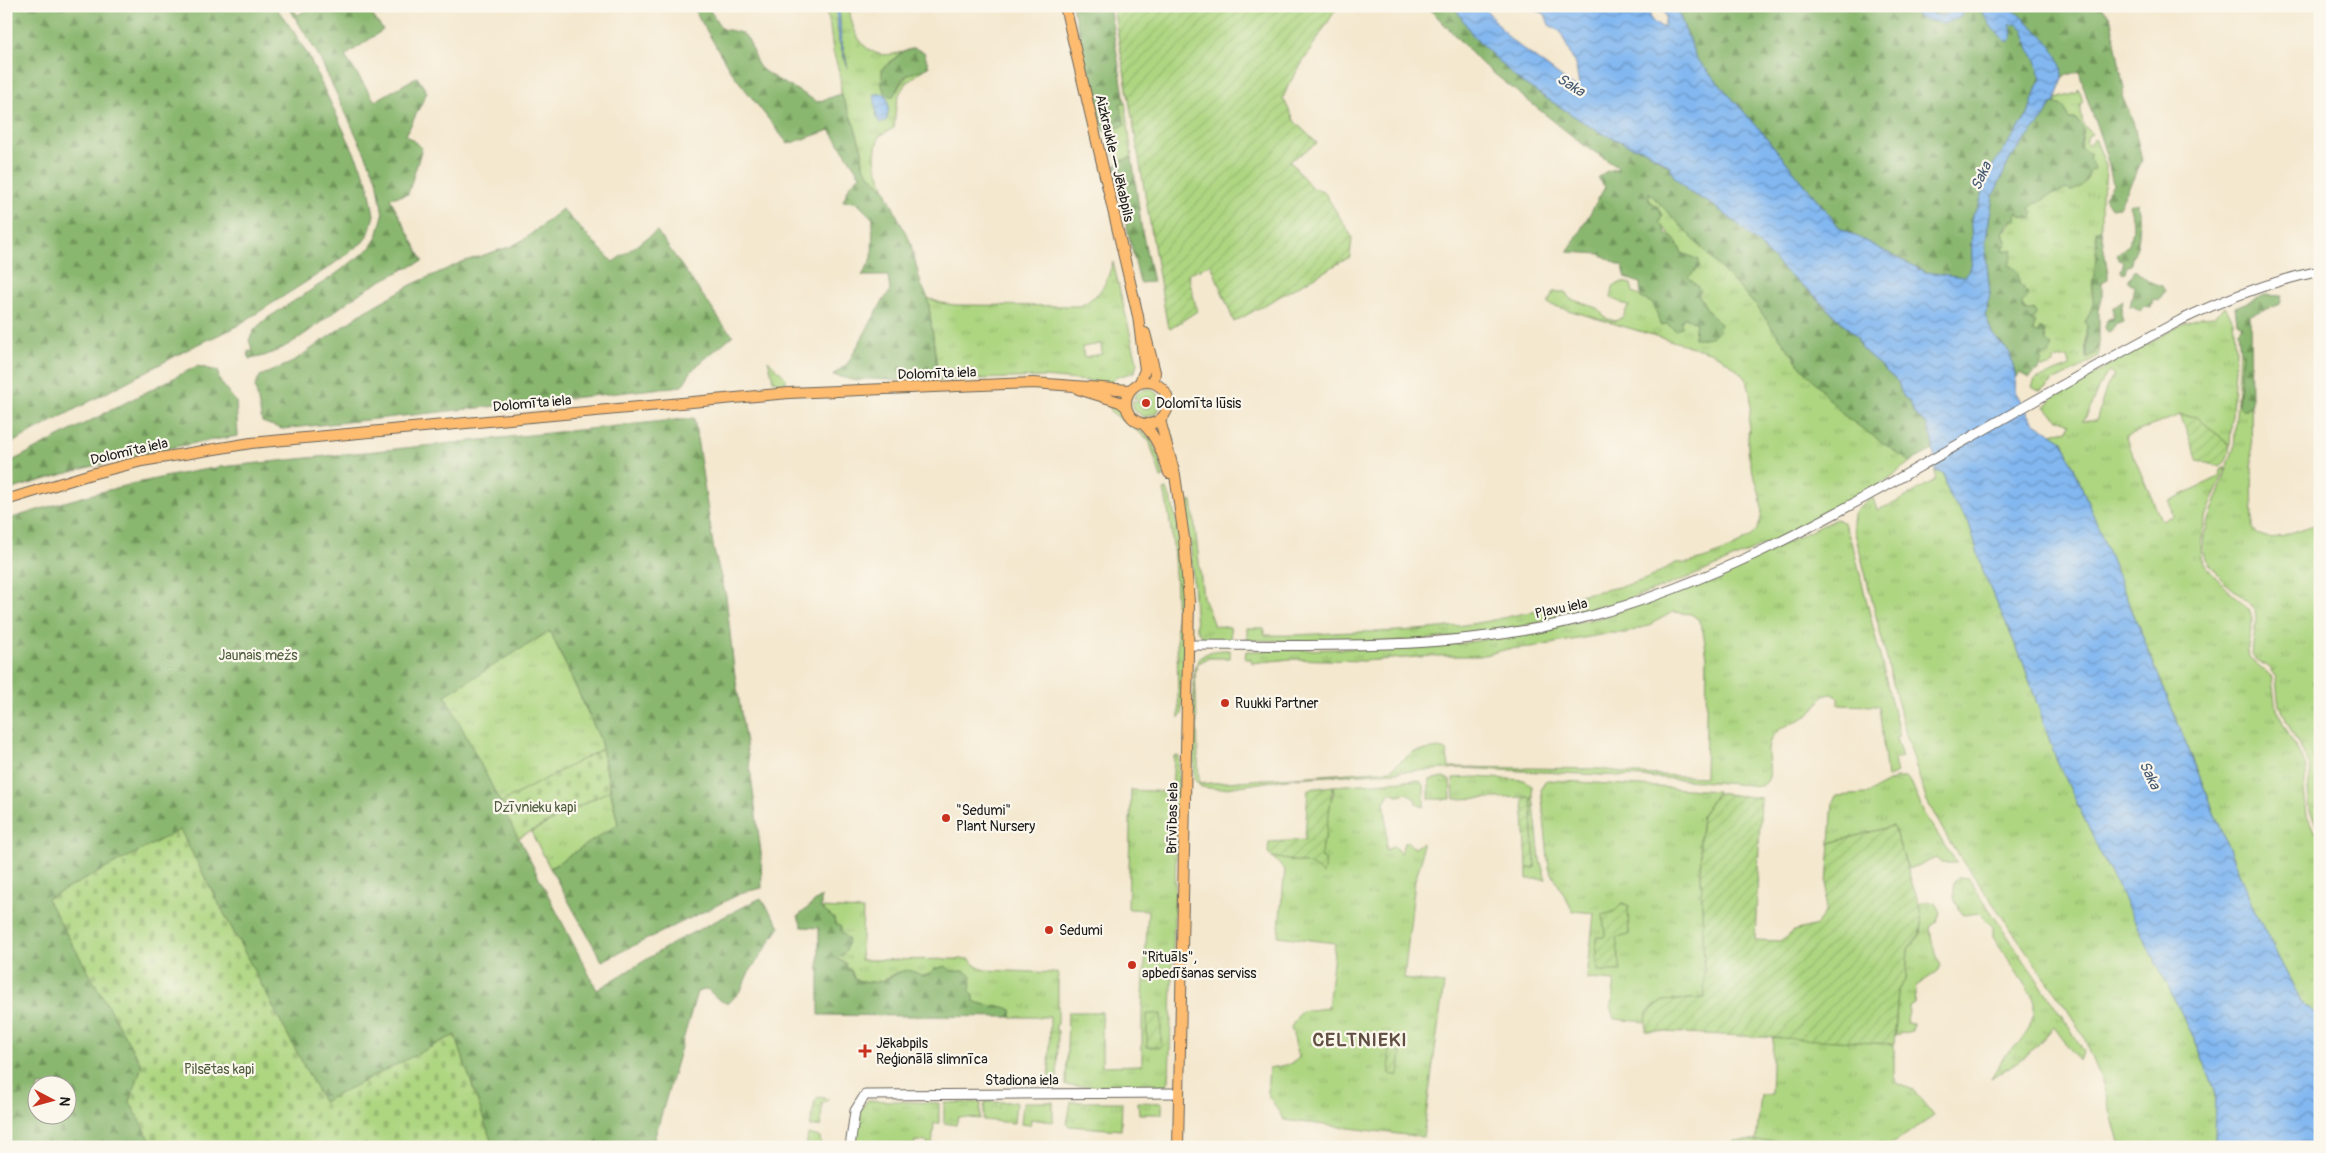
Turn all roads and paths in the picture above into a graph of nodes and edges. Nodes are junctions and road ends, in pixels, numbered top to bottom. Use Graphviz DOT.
graph roads {
  1 [pos="1064,6"];
  2 [pos="2320,271"];
  3 [pos="1138,316"];
  4 [pos="1140,382"];
  5 [pos="1154,382"];
  6 [pos="1068,385"];
  7 [pos="1130,390"];
  8 [pos="1126,407"];
  9 [pos="1160,420"];
  10 [pos="1142,424"];
  11 [pos="1176,490"];
  12 [pos="6,500"];
  13 [pos="1190,645"];
  14 [pos="1179,1093"];
  15 [pos="850,1147"];
  16 [pos="1178,1147"];
  1 -- 3 [label="main road, Aizkraukle — Jēkabpils"];
  2 -- 13 [label="street, Pļavu iela"];
  3 -- 4 [label="main road, Aizkraukle — Jēkabpils"];
  3 -- 5 [label="main road, Aizkraukle — Jēkabpils"];
  4 -- 5 [label="main road"];
  4 -- 7 [label="main road"];
  5 -- 9 [label="main road"];
  6 -- 7 [label="main road, Dolomīta iela"];
  6 -- 8 [label="main road, Dolomīta iela"];
  6 -- 12 [label="main road, Dolomīta iela"];
  7 -- 8 [label="main road"];
  8 -- 10 [label="main road"];
  9 -- 10 [label="main road"];
  9 -- 11 [label="main road, Brīvības iela"];
  10 -- 11 [label="main road, Brīvības iela"];
  11 -- 13 [label="main road, Brīvības iela"];
  13 -- 14 [label="main road, Brīvības iela"];
  14 -- 15 [label="street, Stadiona iela"];
  14 -- 16 [label="main road, Brīvības iela"];
}
